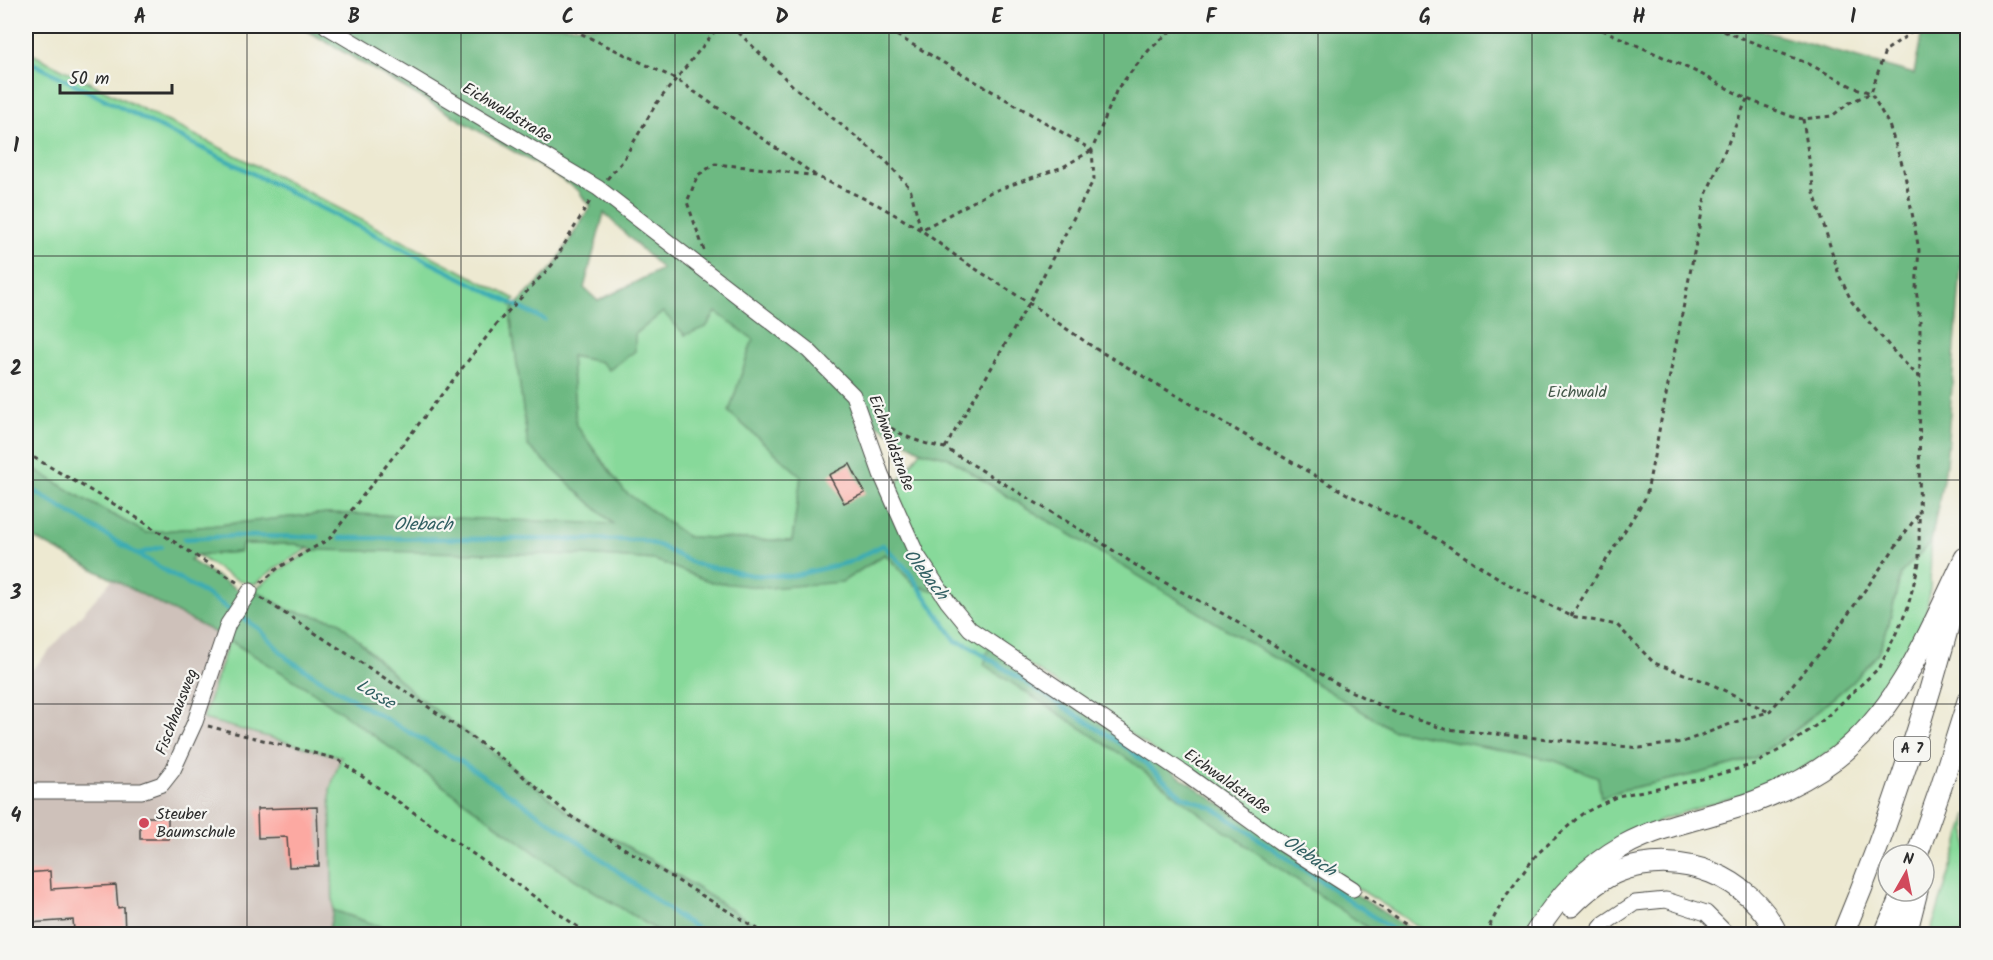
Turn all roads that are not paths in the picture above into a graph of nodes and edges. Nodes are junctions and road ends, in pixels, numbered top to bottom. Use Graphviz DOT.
graph roads {
  1 [pos="326,26"];
  2 [pos="1966,553"];
  3 [pos="250,591"];
  4 [pos="1968,701"];
  5 [pos="1941,787"];
  6 [pos="26,791"];
  7 [pos="1921,843"];
  8 [pos="1928,843"];
  9 [pos="1353,889"];
  10 [pos="1898,903"];
  11 [pos="1914,903"];
  12 [pos="1535,934"];
  13 [pos="1548,934"];
  14 [pos="1596,934"];
  15 [pos="1727,934"];
  16 [pos="1777,934"];
  17 [pos="1843,934"];
  18 [pos="1885,934"];
  19 [pos="1906,934"];
  1 -- 9 [label="street, Eichwaldstraße"];
  2 -- 12 [label="highway"];
  2 -- 17 [label="highway, A 7"];
  3 -- 6 [label="street, Fischhausweg"];
  4 -- 5 [label="highway, A 7"];
  5 -- 7 [label="highway, A 7"];
  5 -- 8 [label="highway"];
  10 -- 18 [label="highway"];
  11 -- 19 [label="highway"];
  13 -- 16 [label="highway"];
  14 -- 15 [label="street"];
}
